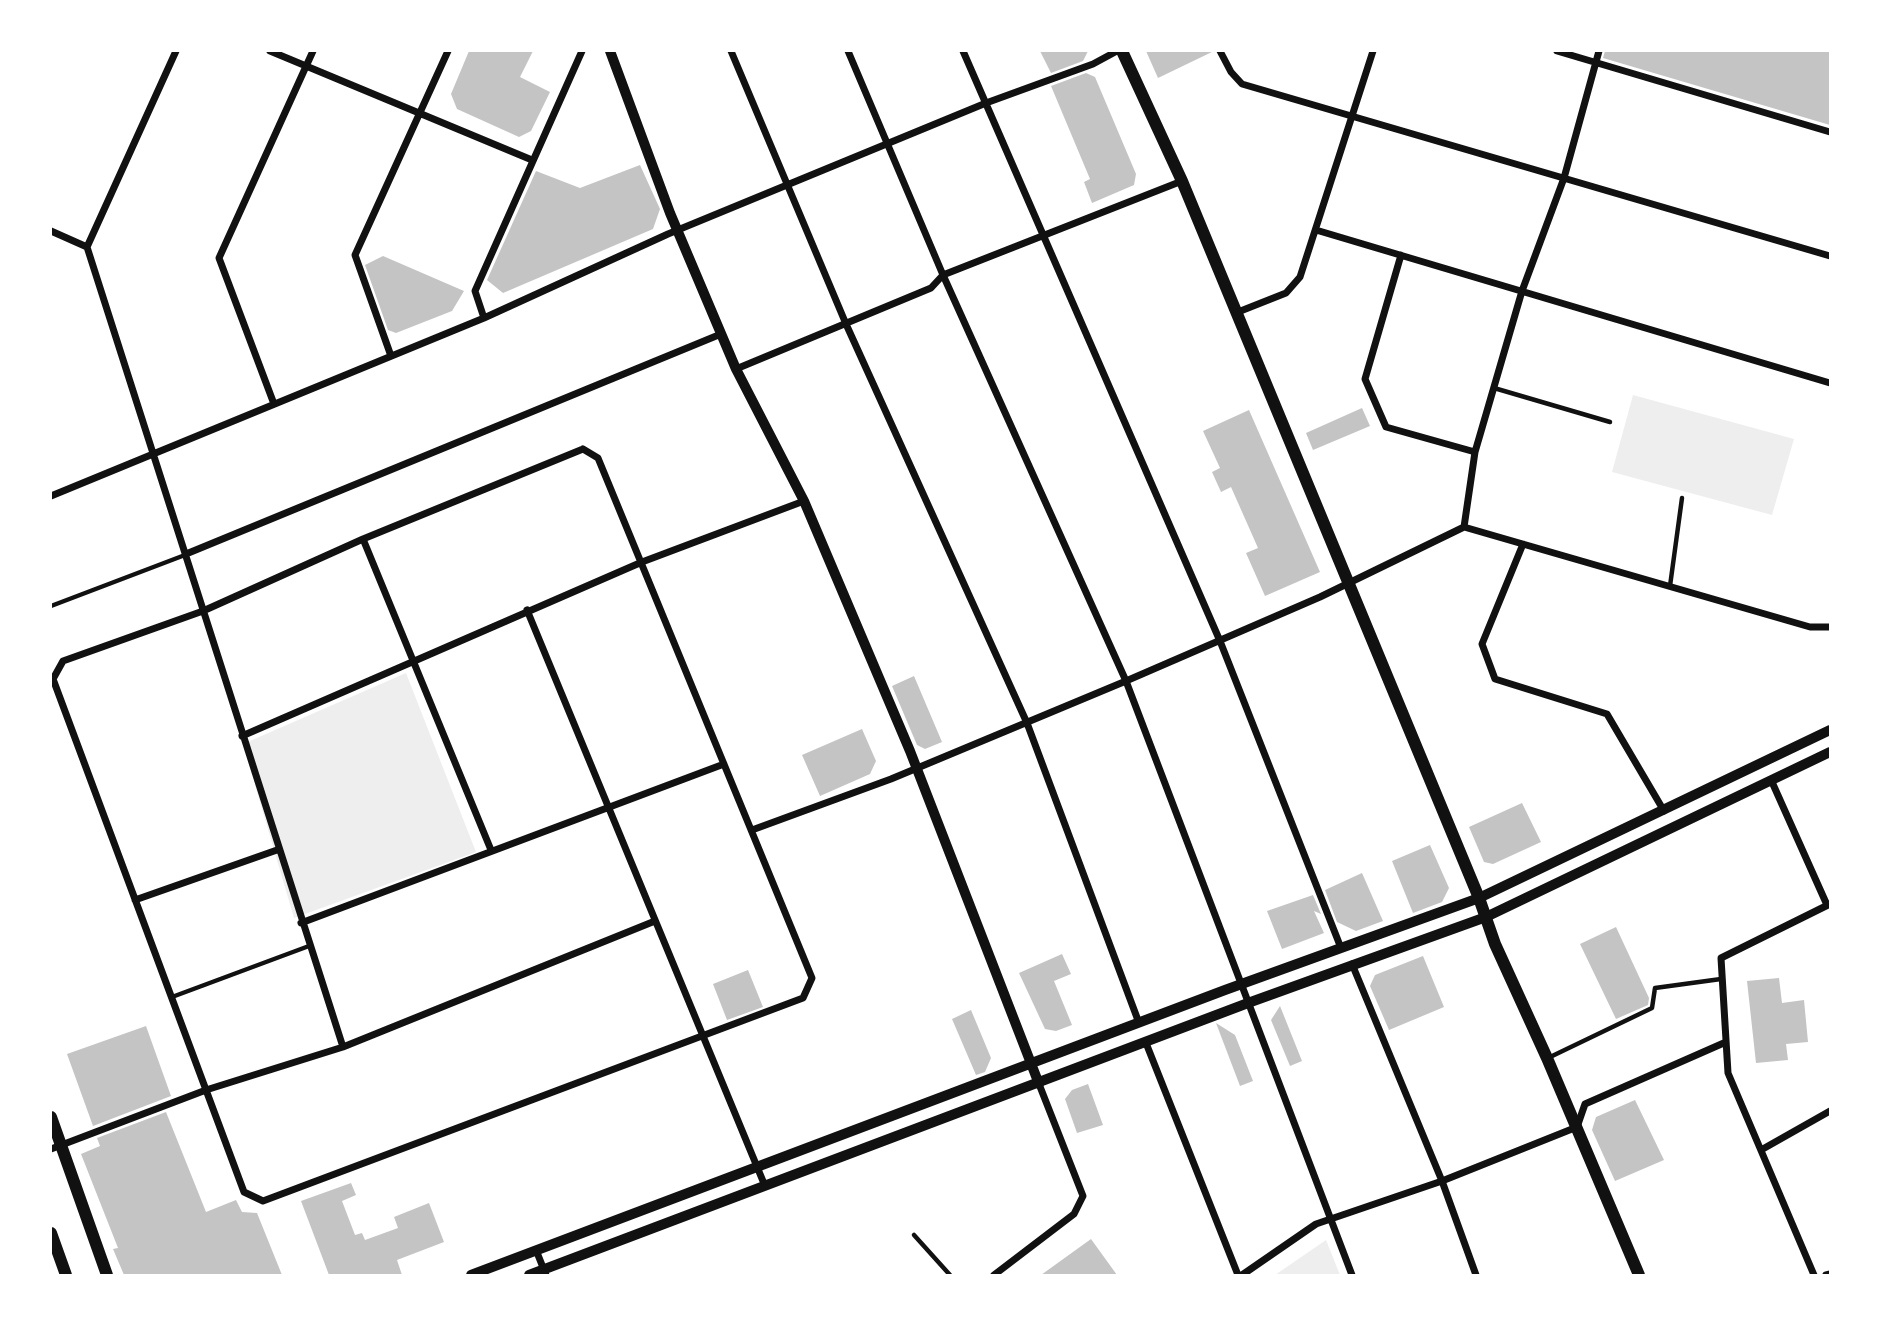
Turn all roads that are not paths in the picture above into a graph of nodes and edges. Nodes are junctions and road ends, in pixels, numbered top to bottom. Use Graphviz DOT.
graph roads {
  1 [pos="176,51"];
  2 [pos="270,51"];
  3 [pos="313,51"];
  4 [pos="448,51"];
  5 [pos="582,51"];
  6 [pos="610,51"];
  7 [pos="731,51"];
  8 [pos="848,51"];
  9 [pos="963,51"];
  10 [pos="1120,51"];
  11 [pos="1220,51"];
  12 [pos="1373,51"];
  13 [pos="1557,51"];
  14 [pos="1599,51"];
  15 [pos="1597,63"];
  16 [pos="306,65"];
  17 [pos="986,103"];
  18 [pos="419,111"];
  19 [pos="1354,117"];
  20 [pos="1830,132"];
  21 [pos="887,144"];
  22 [pos="532,160"];
  23 [pos="1564,177"];
  24 [pos="1182,181"];
  25 [pos="787,185"];
  26 [pos="677,230"];
  27 [pos="1316,230"];
  28 [pos="51,231"];
  29 [pos="1041,234"];
  30 [pos="88,247"];
  31 [pos="1401,255"];
  32 [pos="1830,256"];
  33 [pos="943,275"];
  34 [pos="1522,290"];
  35 [pos="1238,312"];
  36 [pos="484,318"];
  37 [pos="846,324"];
  38 [pos="721,334"];
  39 [pos="391,356"];
  40 [pos="736,369"];
  41 [pos="1830,383"];
  42 [pos="1494,388"];
  43 [pos="274,404"];
  44 [pos="1610,422"];
  45 [pos="1475,452"];
  46 [pos="152,456"];
  47 [pos="51,496"];
  48 [pos="1682,498"];
  49 [pos="804,501"];
  50 [pos="1464,527"];
  51 [pos="363,539"];
  52 [pos="1523,544"];
  53 [pos="186,554"];
  54 [pos="642,562"];
  55 [pos="1347,583"];
  56 [pos="1670,586"];
  57 [pos="51,606"];
  58 [pos="527,610"];
  59 [pos="203,611"];
  60 [pos="1830,626"];
  61 [pos="1220,640"];
  62 [pos="412,659"];
  63 [pos="1126,681"];
  64 [pos="1027,723"];
  65 [pos="1830,730"];
  66 [pos="242,736"];
  67 [pos="1830,752"];
  68 [pos="724,764"];
  69 [pos="916,768"];
  70 [pos="1772,782"];
  71 [pos="608,806"];
  72 [pos="1664,812"];
  73 [pos="752,830"];
  74 [pos="278,850"];
  75 [pos="491,850"];
  76 [pos="1479,898"];
  77 [pos="135,900"];
  78 [pos="1829,904"];
  79 [pos="1486,917"];
  80 [pos="655,920"];
  81 [pos="301,923"];
  82 [pos="309,946"];
  83 [pos="1341,948"];
  84 [pos="1352,964"];
  85 [pos="1721,979"];
  86 [pos="1240,985"];
  87 [pos="171,997"];
  88 [pos="1248,1003"];
  89 [pos="1139,1023"];
  90 [pos="703,1035"];
  91 [pos="1726,1042"];
  92 [pos="1146,1043"];
  93 [pos="343,1046"];
  94 [pos="1547,1058"];
  95 [pos="1031,1065"];
  96 [pos="1039,1084"];
  97 [pos="206,1090"];
  98 [pos="1830,1111"];
  99 [pos="51,1117"];
  100 [pos="1577,1127"];
  101 [pos="56,1147"];
  102 [pos="1761,1150"];
  103 [pos="757,1167"];
  104 [pos="1442,1181"];
  105 [pos="765,1186"];
  106 [pos="1330,1217"];
  107 [pos="51,1233"];
  108 [pos="914,1235"];
  109 [pos="536,1250"];
  110 [pos="545,1272"];
  111 [pos="66,1275"];
  112 [pos="107,1275"];
  113 [pos="471,1275"];
  114 [pos="529,1275"];
  115 [pos="950,1275"];
  116 [pos="994,1275"];
  117 [pos="1240,1275"];
  118 [pos="1352,1275"];
  119 [pos="1476,1275"];
  120 [pos="1639,1275"];
  121 [pos="1814,1275"];
  1 -- 30 [label="street"];
  2 -- 16 [label="street"];
  3 -- 16 [label="street"];
  4 -- 18 [label="street"];
  5 -- 22 [label="street"];
  6 -- 26 [label="street"];
  7 -- 25 [label="street"];
  8 -- 21 [label="street"];
  9 -- 17 [label="street"];
  10 -- 17 [label="street"];
  10 -- 24 [label="main road"];
  11 -- 19 [label="street"];
  12 -- 19 [label="street"];
  13 -- 15 [label="street"];
  14 -- 15 [label="street"];
  15 -- 20 [label="street"];
  15 -- 23 [label="street"];
  16 -- 18 [label="street"];
  16 -- 43 [label="street"];
  17 -- 21 [label="street"];
  17 -- 29 [label="street"];
  18 -- 22 [label="street"];
  18 -- 39 [label="street"];
  19 -- 23 [label="street"];
  19 -- 27 [label="street"];
  21 -- 25 [label="street"];
  21 -- 33 [label="street"];
  22 -- 36 [label="street"];
  23 -- 32 [label="street"];
  23 -- 34 [label="street"];
  24 -- 29 [label="street"];
  24 -- 35 [label="main road"];
  25 -- 26 [label="street"];
  25 -- 37 [label="street"];
  26 -- 36 [label="street"];
  26 -- 38 [label="street"];
  27 -- 31 [label="street"];
  27 -- 35 [label="street"];
  28 -- 30 [label="street"];
  29 -- 33 [label="street"];
  29 -- 61 [label="street"];
  30 -- 46 [label="street"];
  31 -- 34 [label="street"];
  31 -- 45 [label="street"];
  33 -- 37 [label="street"];
  33 -- 63 [label="street"];
  34 -- 41 [label="street"];
  34 -- 42 [label="street"];
  35 -- 55 [label="main road"];
  36 -- 39 [label="street"];
  37 -- 40 [label="street"];
  37 -- 64 [label="street"];
  38 -- 40 [label="street"];
  38 -- 53 [label="street"];
  39 -- 43 [label="street"];
  40 -- 49 [label="street"];
  42 -- 44 [label="lane"];
  42 -- 45 [label="street"];
  43 -- 46 [label="street"];
  45 -- 50 [label="street"];
  46 -- 47 [label="street"];
  46 -- 53 [label="street"];
  48 -- 56 [label="lane"];
  49 -- 54 [label="street"];
  49 -- 69 [label="street"];
  50 -- 52 [label="street"];
  50 -- 55 [label="street"];
  51 -- 54 [label="street"];
  51 -- 59 [label="street"];
  51 -- 62 [label="street"];
  52 -- 56 [label="street"];
  52 -- 72 [label="street"];
  53 -- 57 [label="lane"];
  53 -- 59 [label="street"];
  54 -- 58 [label="street"];
  54 -- 68 [label="street"];
  55 -- 61 [label="street"];
  55 -- 76 [label="main road"];
  56 -- 60 [label="street"];
  58 -- 62 [label="street"];
  58 -- 71 [label="street"];
  59 -- 66 [label="street"];
  59 -- 77 [label="street"];
  61 -- 63 [label="street"];
  61 -- 83 [label="street"];
  62 -- 66 [label="street"];
  62 -- 75 [label="street"];
  63 -- 64 [label="street"];
  63 -- 86 [label="street"];
  64 -- 69 [label="street"];
  64 -- 89 [label="street"];
  65 -- 72 [label="street"];
  66 -- 74 [label="street"];
  67 -- 70 [label="street"];
  68 -- 71 [label="street"];
  68 -- 73 [label="street"];
  69 -- 73 [label="street"];
  69 -- 95 [label="street"];
  70 -- 78 [label="street"];
  70 -- 79 [label="street"];
  71 -- 75 [label="street"];
  71 -- 80 [label="street"];
  72 -- 76 [label="street"];
  73 -- 90 [label="street"];
  74 -- 77 [label="street"];
  74 -- 81 [label="street"];
  75 -- 81 [label="street"];
  76 -- 79 [label="main road"];
  76 -- 83 [label="street"];
  77 -- 87 [label="street"];
  78 -- 85 [label="street"];
  79 -- 84 [label="street"];
  79 -- 94 [label="main road"];
  80 -- 90 [label="street"];
  80 -- 93 [label="street"];
  81 -- 82 [label="street"];
  82 -- 87 [label="lane"];
  82 -- 93 [label="street"];
  83 -- 86 [label="street"];
  84 -- 88 [label="street"];
  84 -- 104 [label="street"];
  85 -- 91 [label="street"];
  85 -- 94 [label="lane"];
  86 -- 88 [label="street"];
  86 -- 89 [label="street"];
  87 -- 97 [label="street"];
  88 -- 92 [label="street"];
  88 -- 106 [label="street"];
  89 -- 95 [label="street"];
  90 -- 97 [label="street"];
  90 -- 103 [label="street"];
  91 -- 100 [label="street"];
  91 -- 102 [label="street"];
  92 -- 96 [label="street"];
  92 -- 117 [label="street"];
  93 -- 97 [label="street"];
  94 -- 100 [label="main road"];
  95 -- 96 [label="street"];
  95 -- 103 [label="street"];
  96 -- 105 [label="street"];
  96 -- 116 [label="street"];
  97 -- 101 [label="street"];
  98 -- 102 [label="street"];
  99 -- 101 [label="main road"];
  100 -- 104 [label="street"];
  100 -- 120 [label="main road"];
  101 -- 112 [label="main road"];
  102 -- 121 [label="street"];
  103 -- 105 [label="street"];
  103 -- 109 [label="street"];
  104 -- 106 [label="street"];
  104 -- 119 [label="street"];
  105 -- 110 [label="street"];
  106 -- 117 [label="street"];
  106 -- 118 [label="street"];
  107 -- 111 [label="main road"];
  108 -- 115 [label="lane"];
  109 -- 110 [label="street"];
  109 -- 113 [label="street"];
  110 -- 114 [label="street"];
}
